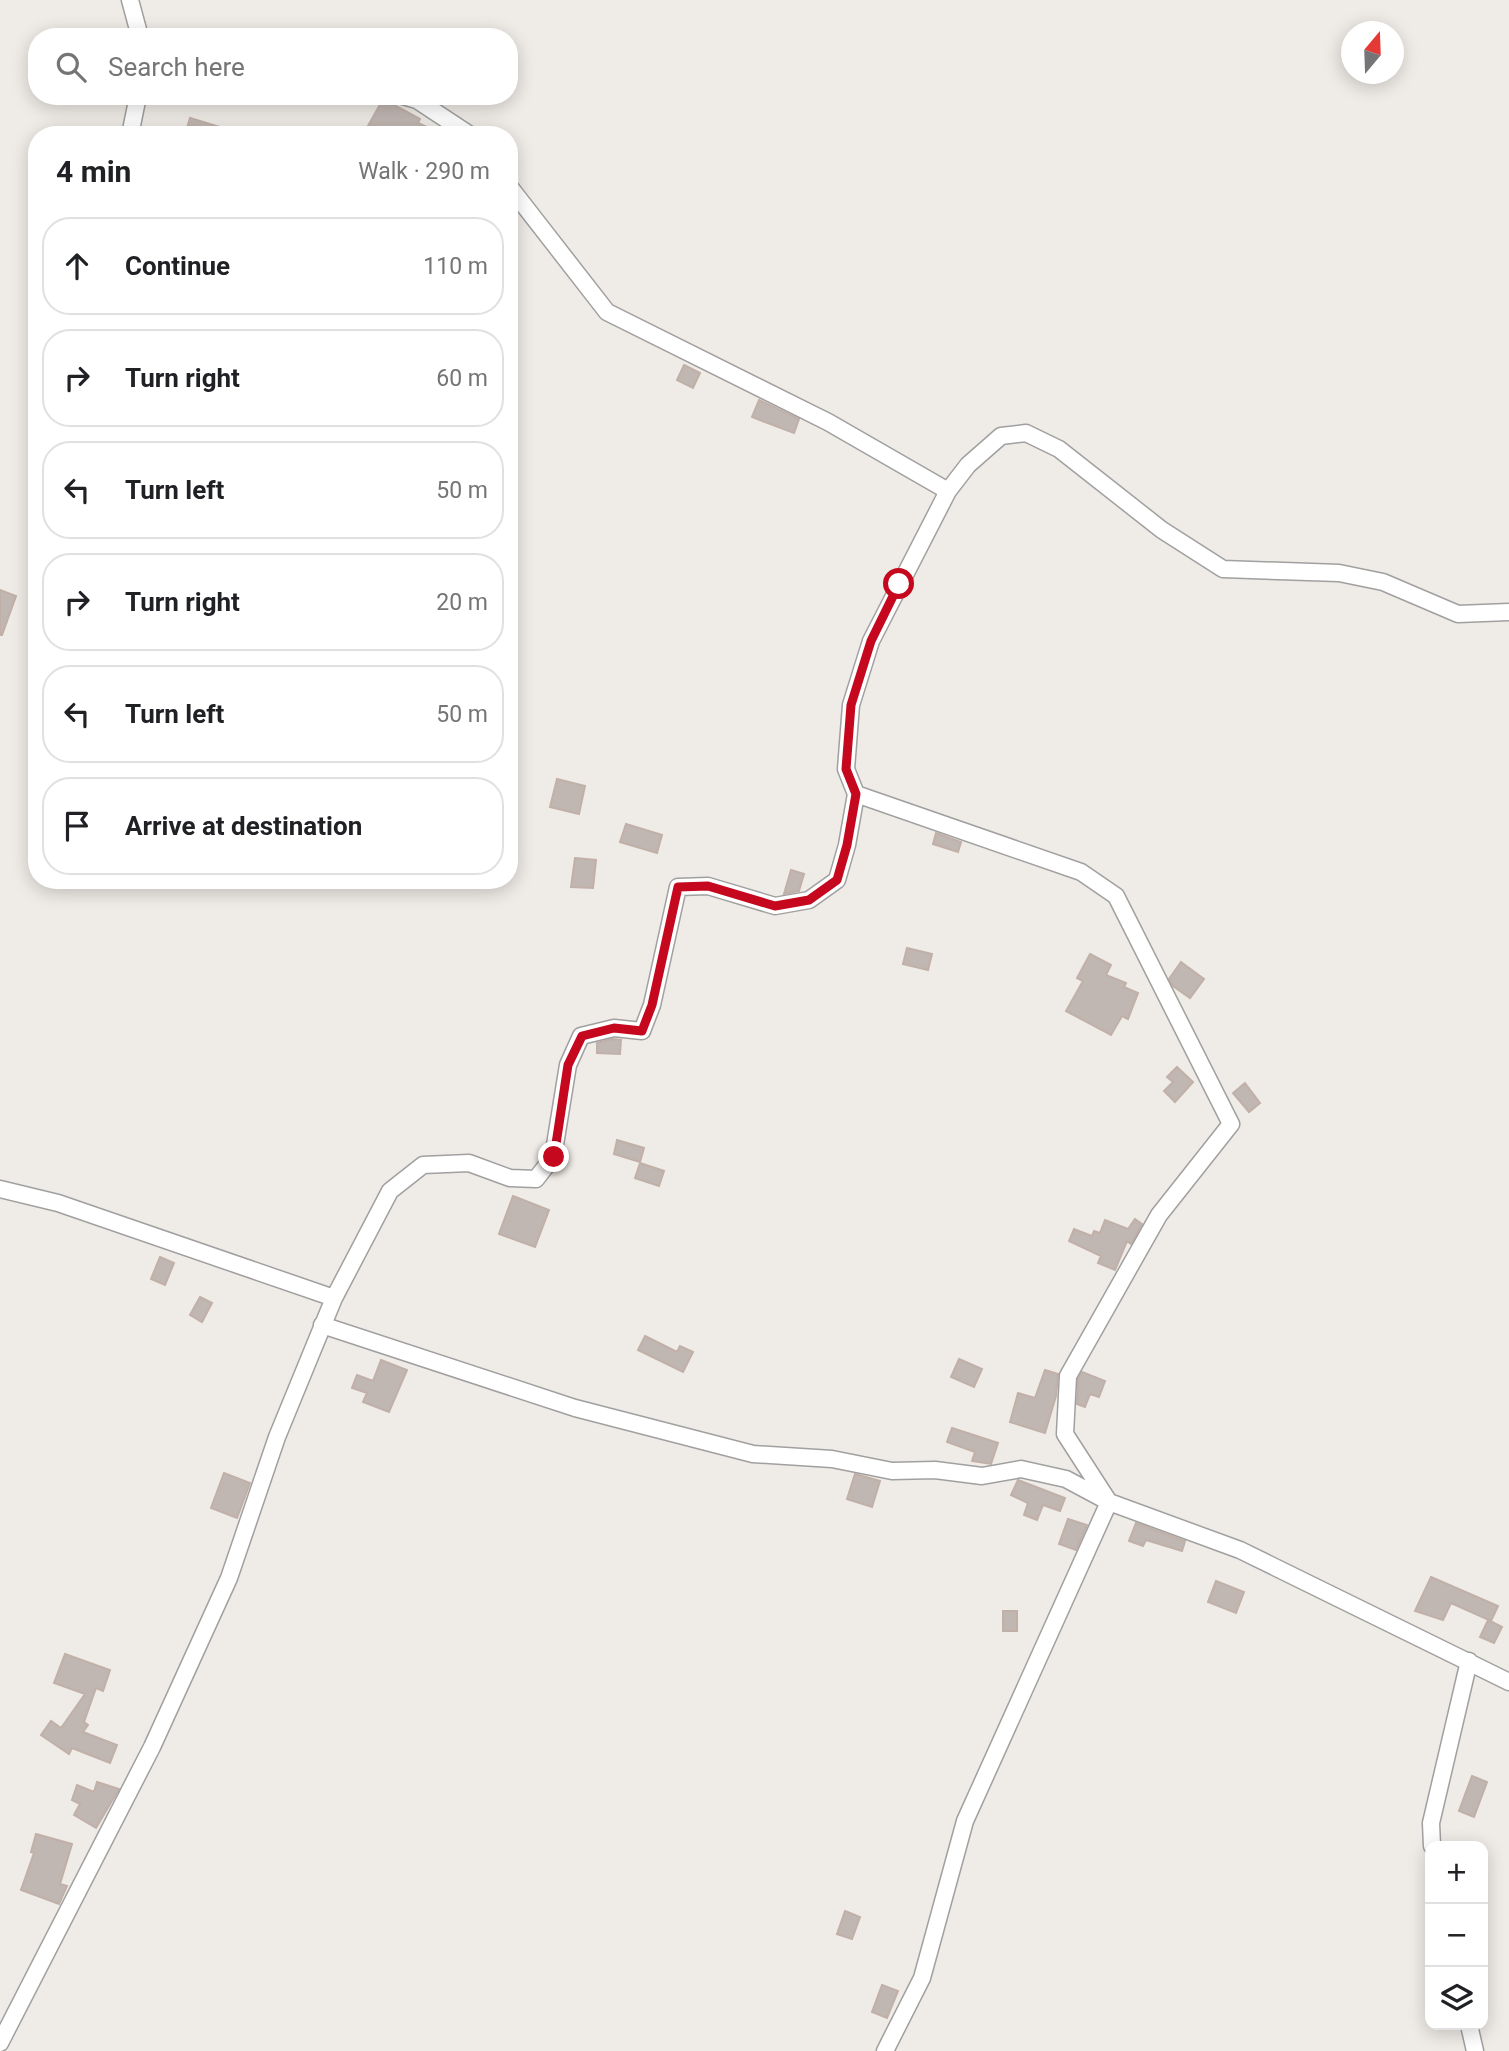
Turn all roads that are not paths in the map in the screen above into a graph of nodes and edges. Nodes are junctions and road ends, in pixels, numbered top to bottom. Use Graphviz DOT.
graph roads {
  1 [pos="130,0"];
  2 [pos="138,28"];
  3 [pos="136,105"];
  4 [pos="425,105"];
  5 [pos="132,126"];
  6 [pos="456,126"];
  7 [pos="518,198"];
  8 [pos="948,491"];
  9 [pos="1509,612"];
  10 [pos="856,794"];
  11 [pos="0,1189"];
  12 [pos="334,1298"];
  13 [pos="322,1325"];
  14 [pos="1109,1502"];
  15 [pos="1469,1661"];
  16 [pos="1509,1682"];
  17 [pos="1432,1841"];
  18 [pos="1470,2030"];
  19 [pos="0,2043"];
  20 [pos="885,2051"];
  21 [pos="1475,2051"];
  1 -- 2 [label="street"];
  3 -- 5 [label="street"];
  4 -- 6 [label="street"];
  7 -- 8 [label="street"];
  8 -- 9 [label="street"];
  8 -- 10 [label="street"];
  10 -- 12 [label="street"];
  10 -- 14 [label="street"];
  11 -- 12 [label="street"];
  12 -- 13 [label="street"];
  13 -- 14 [label="street"];
  13 -- 19 [label="street"];
  14 -- 15 [label="street"];
  14 -- 20 [label="street"];
  15 -- 16 [label="street"];
  15 -- 17 [label="street"];
  18 -- 21 [label="street"];
}
